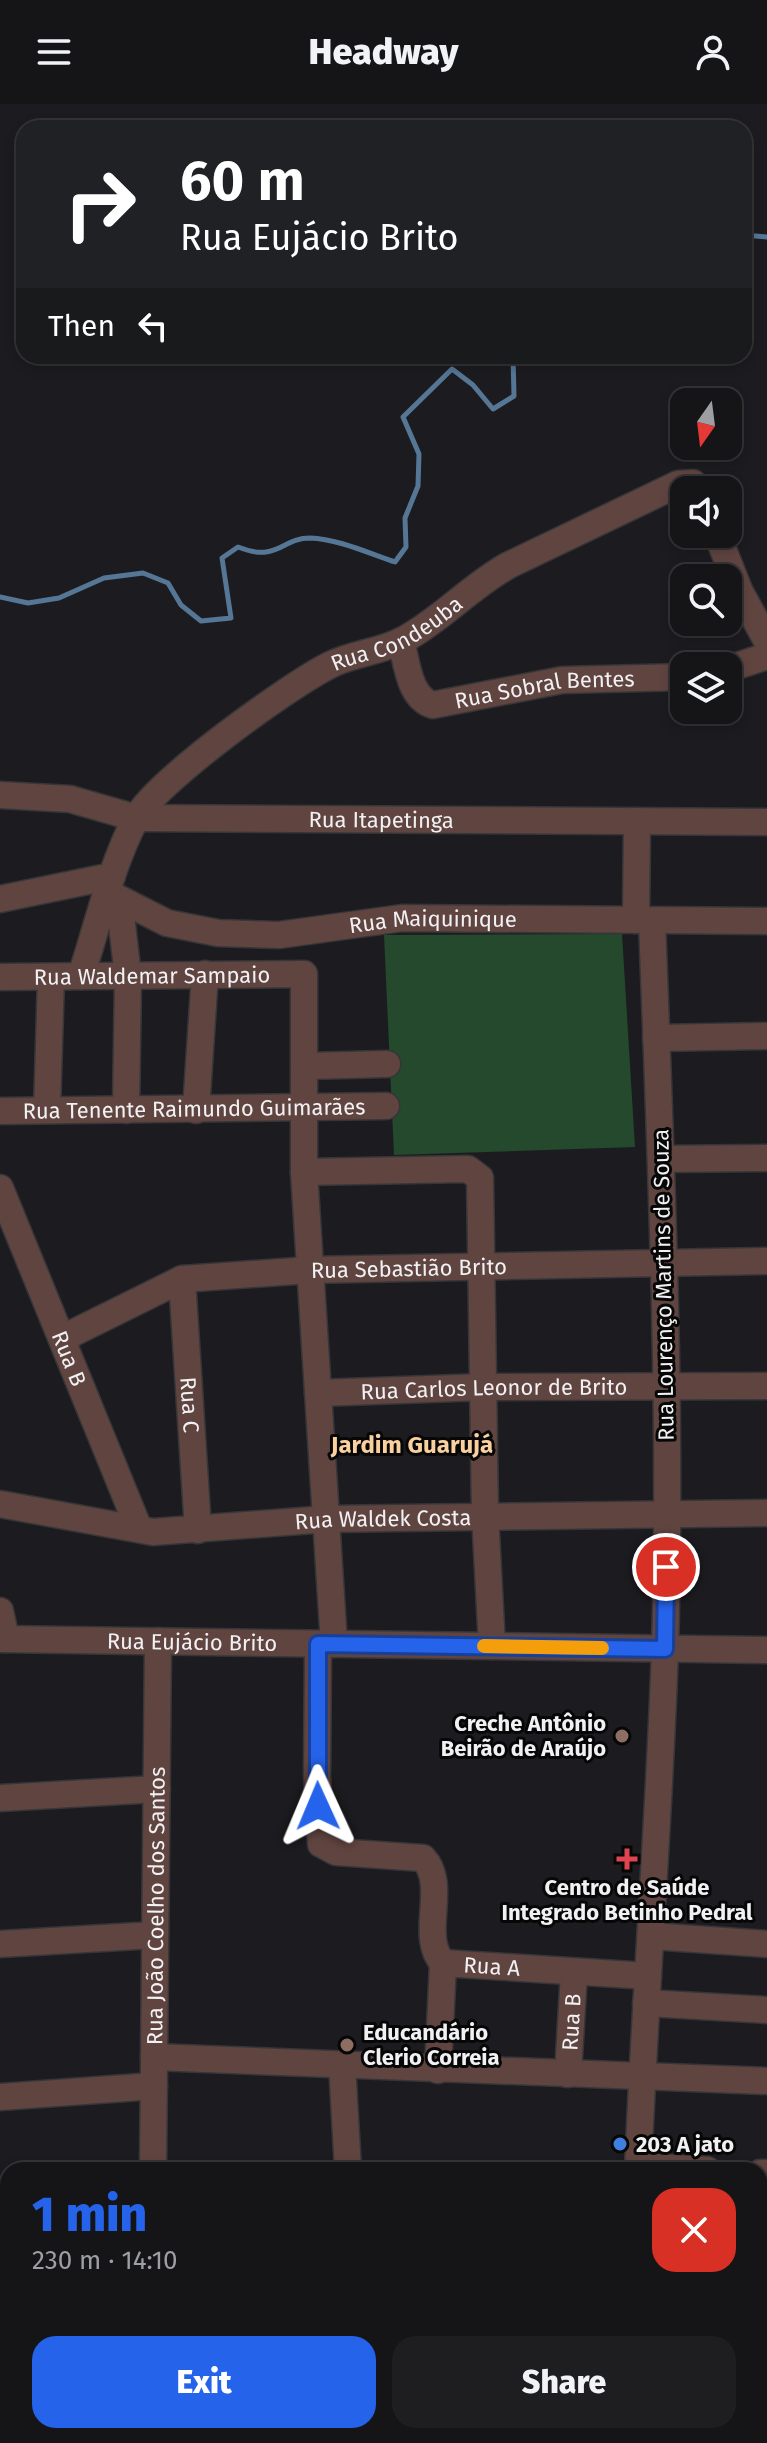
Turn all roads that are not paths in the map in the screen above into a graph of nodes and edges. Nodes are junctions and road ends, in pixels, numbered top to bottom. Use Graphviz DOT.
graph roads {
  1 [pos="670,495"];
  2 [pos="723,548"];
  3 [pos="401,641"];
  4 [pos="767,641"];
  5 [pos="767,656"];
  6 [pos="742,664"];
  7 [pos="670,677"];
  8 [pos="0,795"];
  9 [pos="136,818"];
  10 [pos="637,821"];
  11 [pos="767,822"];
  12 [pos="113,889"];
  13 [pos="0,899"];
  14 [pos="644,920"];
  15 [pos="767,921"];
  16 [pos="205,974"];
  17 [pos="81,976"];
  18 [pos="128,976"];
  19 [pos="0,977"];
  20 [pos="51,977"];
  21 [pos="767,1036"];
  22 [pos="656,1038"];
  23 [pos="387,1064"];
  24 [pos="306,1066"];
  25 [pos="386,1106"];
  26 [pos="302,1108"];
  27 [pos="47,1110"];
  28 [pos="126,1110"];
  29 [pos="196,1110"];
  30 [pos="0,1111"];
  31 [pos="767,1158"];
  32 [pos="661,1159"];
  33 [pos="304,1172"];
  34 [pos="0,1188"];
  35 [pos="664,1261"];
  36 [pos="767,1261"];
  37 [pos="484,1266"];
  38 [pos="310,1270"];
  39 [pos="182,1279"];
  40 [pos="63,1338"];
  41 [pos="665,1386"];
  42 [pos="767,1386"];
  43 [pos="485,1387"];
  44 [pos="318,1393"];
  45 [pos="0,1504"];
  46 [pos="667,1513"];
  47 [pos="767,1513"];
  48 [pos="485,1514"];
  49 [pos="327,1519"];
  50 [pos="139,1529"];
  51 [pos="198,1530"];
  52 [pos="0,1611"];
  53 [pos="3,1639"];
  54 [pos="158,1641"];
  55 [pos="326,1644"];
  56 [pos="492,1646"];
  57 [pos="665,1649"];
  58 [pos="767,1650"];
  59 [pos="157,1789"];
  60 [pos="0,1798"];
  61 [pos="155,1935"];
  62 [pos="651,1936"];
  63 [pos="0,1944"];
  64 [pos="767,1944"];
  65 [pos="443,1963"];
  66 [pos="574,1972"];
  67 [pos="648,1976"];
  68 [pos="646,2003"];
  69 [pos="767,2010"];
  70 [pos="154,2057"];
  71 [pos="342,2064"];
  72 [pos="438,2070"];
  73 [pos="568,2074"];
  74 [pos="643,2076"];
  75 [pos="767,2081"];
  76 [pos="154,2086"];
  77 [pos="0,2097"];
  78 [pos="153,2162"];
  79 [pos="348,2162"];
  80 [pos="638,2162"];
  1 -- 3 [label="street, Rua Condeuba"];
  2 -- 4 [label="street"];
  3 -- 7 [label="street, Rua Sobral Bentes"];
  3 -- 9 [label="street, Rua Condeuba"];
  5 -- 6 [label="street"];
  8 -- 9 [label="street, Rua Itapetinga"];
  9 -- 10 [label="street, Rua Itapetinga"];
  9 -- 12 [label="street, Rua Condeuba"];
  10 -- 11 [label="street, Rua Itapetinga"];
  10 -- 14 [label="street, Rua Lourenço Martins de Souza"];
  12 -- 13 [label="street"];
  12 -- 14 [label="street, Rua Maiquinique"];
  12 -- 17 [label="street, Rua Condeuba"];
  12 -- 18 [label="street"];
  14 -- 15 [label="street, Rua Maiquinique"];
  14 -- 22 [label="street, Rua Lourenço Martins de Souza"];
  16 -- 18 [label="street, Rua Waldemar Sampaio"];
  16 -- 24 [label="street, Rua Waldemar Sampaio"];
  16 -- 29 [label="street"];
  17 -- 18 [label="street, Rua Waldemar Sampaio"];
  17 -- 20 [label="street, Rua Waldemar Sampaio"];
  18 -- 28 [label="street"];
  19 -- 20 [label="street, Rua Waldemar Sampaio"];
  20 -- 27 [label="street"];
  21 -- 22 [label="street"];
  22 -- 32 [label="street, Rua Lourenço Martins de Souza"];
  23 -- 24 [label="street"];
  24 -- 26 [label="street"];
  25 -- 26 [label="street, Rua Tenente Raimundo Guimarães"];
  26 -- 29 [label="street, Rua Tenente Raimundo Guimarães"];
  26 -- 33 [label="street"];
  27 -- 28 [label="street, Rua Tenente Raimundo Guimarães"];
  27 -- 30 [label="street, Rua Tenente Raimundo Guimarães"];
  28 -- 29 [label="street, Rua Tenente Raimundo Guimarães"];
  31 -- 32 [label="street"];
  32 -- 35 [label="street, Rua Lourenço Martins de Souza"];
  33 -- 37 [label="street"];
  33 -- 38 [label="street"];
  34 -- 40 [label="street, Rua B"];
  35 -- 36 [label="street, Rua Sebastião Brito"];
  35 -- 37 [label="street, Rua Sebastião Brito"];
  35 -- 41 [label="street, Rua Lourenço Martins de Souza"];
  37 -- 38 [label="street, Rua Sebastião Brito"];
  37 -- 43 [label="street"];
  38 -- 39 [label="street, Rua Sebastião Brito"];
  38 -- 44 [label="street"];
  39 -- 40 [label="street, Rua Sebastião Brito"];
  39 -- 51 [label="street, Rua C"];
  40 -- 50 [label="street, Rua B"];
  41 -- 42 [label="street, Rua Carlos Leonor de Brito"];
  41 -- 43 [label="street, Rua Carlos Leonor de Brito"];
  41 -- 46 [label="street, Rua Lourenço Martins de Souza"];
  43 -- 44 [label="street, Rua Carlos Leonor de Brito"];
  43 -- 48 [label="street"];
  44 -- 49 [label="street"];
  45 -- 50 [label="street, Rua Waldek Costa"];
  46 -- 47 [label="street, Rua Waldek Costa"];
  46 -- 48 [label="street, Rua Waldek Costa"];
  46 -- 57 [label="street, Rua Lourenço Martins de Souza"];
  48 -- 49 [label="street, Rua Waldek Costa"];
  48 -- 56 [label="street"];
  49 -- 51 [label="street, Rua Waldek Costa"];
  49 -- 55 [label="street"];
  50 -- 51 [label="street, Rua Waldek Costa"];
  52 -- 53 [label="street"];
  53 -- 54 [label="street, Rua Eujácio Brito"];
  54 -- 55 [label="street, Rua Eujácio Brito"];
  54 -- 59 [label="street, Rua João Coelho dos Santos"];
  55 -- 56 [label="street, Rua Eujácio Brito"];
  55 -- 65 [label="street"];
  56 -- 57 [label="street, Rua Eujácio Brito"];
  57 -- 58 [label="street, Rua Eujácio Brito"];
  57 -- 62 [label="street, Rua Lourenço Martins de Souza"];
  59 -- 60 [label="street"];
  59 -- 61 [label="street, Rua João Coelho dos Santos"];
  61 -- 63 [label="street"];
  61 -- 70 [label="street, Rua João Coelho dos Santos"];
  62 -- 64 [label="street"];
  62 -- 67 [label="street, Rua Lourenço Martins de Souza"];
  65 -- 66 [label="street, Rua A"];
  65 -- 72 [label="street, Rua A"];
  66 -- 67 [label="street, Rua A"];
  66 -- 73 [label="street, Rua B"];
  67 -- 68 [label="street, Rua Lourenço Martins de Souza"];
  68 -- 69 [label="street"];
  68 -- 74 [label="street, Rua Lourenço Martins de Souza"];
  70 -- 71 [label="street"];
  70 -- 76 [label="street, Rua João Coelho dos Santos"];
  71 -- 72 [label="street"];
  71 -- 79 [label="street"];
  72 -- 73 [label="street"];
  73 -- 74 [label="street"];
  74 -- 75 [label="street"];
  74 -- 80 [label="street, Rua Lourenço Martins de Souza"];
  76 -- 77 [label="street"];
  76 -- 78 [label="street, Rua João Coelho dos Santos"];
}
